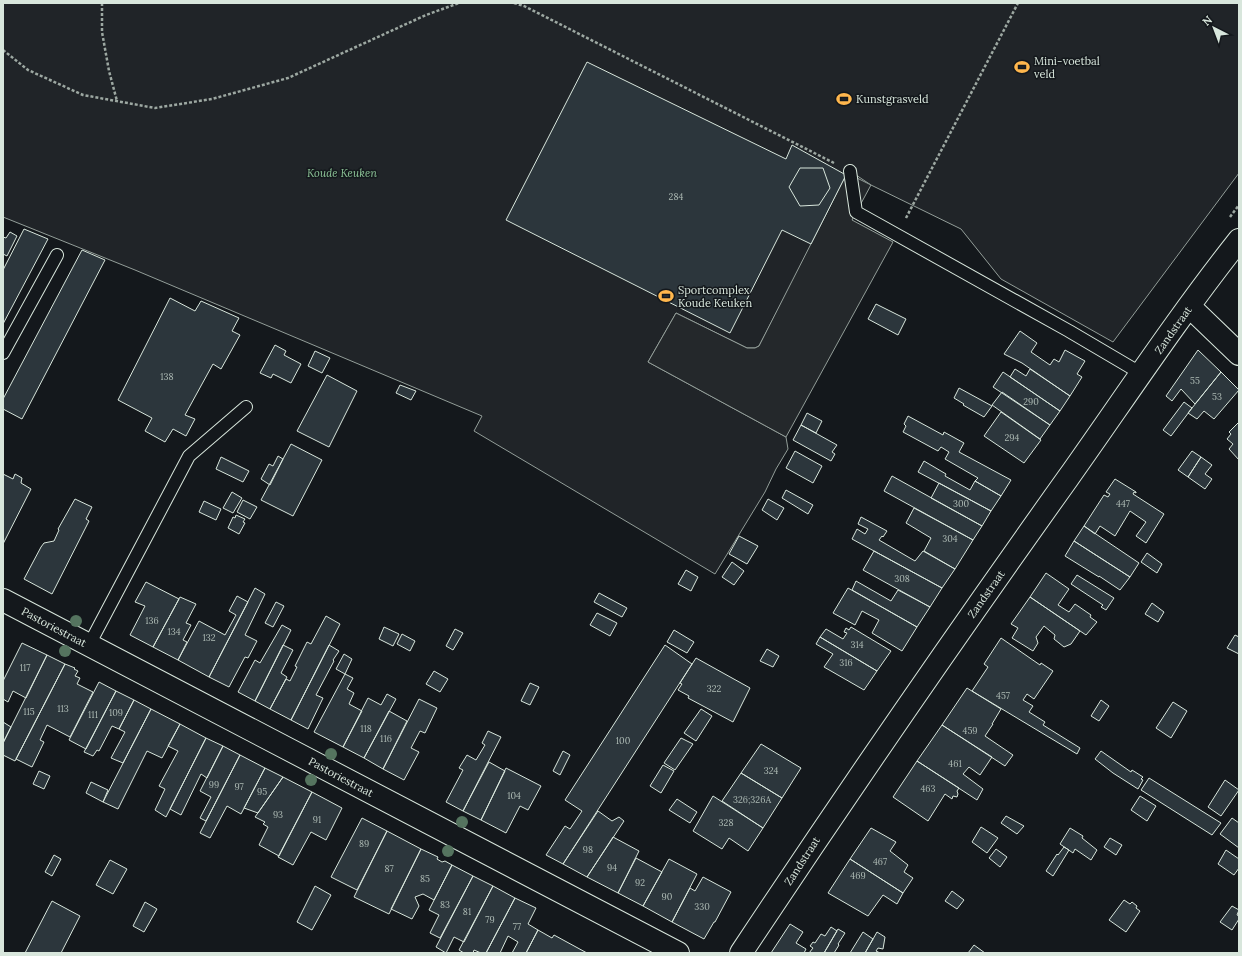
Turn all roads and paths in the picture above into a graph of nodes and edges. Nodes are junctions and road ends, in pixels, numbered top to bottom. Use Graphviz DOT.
graph roads {
  1 [pos="102,3"];
  2 [pos="460,3"];
  3 [pos="514,3"];
  4 [pos="1018,3"];
  5 [pos="524,4"];
  6 [pos="3,50"];
  7 [pos="117,101"];
  8 [pos="850,171"];
  9 [pos="898,235"];
  10 [pos="1239,240"];
  11 [pos="57,255"];
  12 [pos="1189,306"];
  13 [pos="3,353"];
  14 [pos="1239,354"];
  15 [pos="1142,374"];
  16 [pos="246,407"];
  17 [pos="3,600"];
  18 [pos="89,645"];
  19 [pos="678,953"];
  20 [pos="741,953"];
  1 -- 7 [label="path"];
  2 -- 7 [label="path"];
  3 -- 5 [label="path"];
  4 -- 9 [label="path"];
  5 -- 8 [label="path"];
  6 -- 7 [label="path"];
  8 -- 9 [label="lane"];
  9 -- 15 [label="lane"];
  10 -- 12 [label="street, Zandstraat"];
  11 -- 13 [label="lane"];
  12 -- 14 [label="street"];
  12 -- 15 [label="street, Zandstraat"];
  15 -- 20 [label="street, Zandstraat"];
  16 -- 18 [label="lane"];
  17 -- 18 [label="street, Pastoriestraat"];
  18 -- 19 [label="street, Pastoriestraat"];
}
